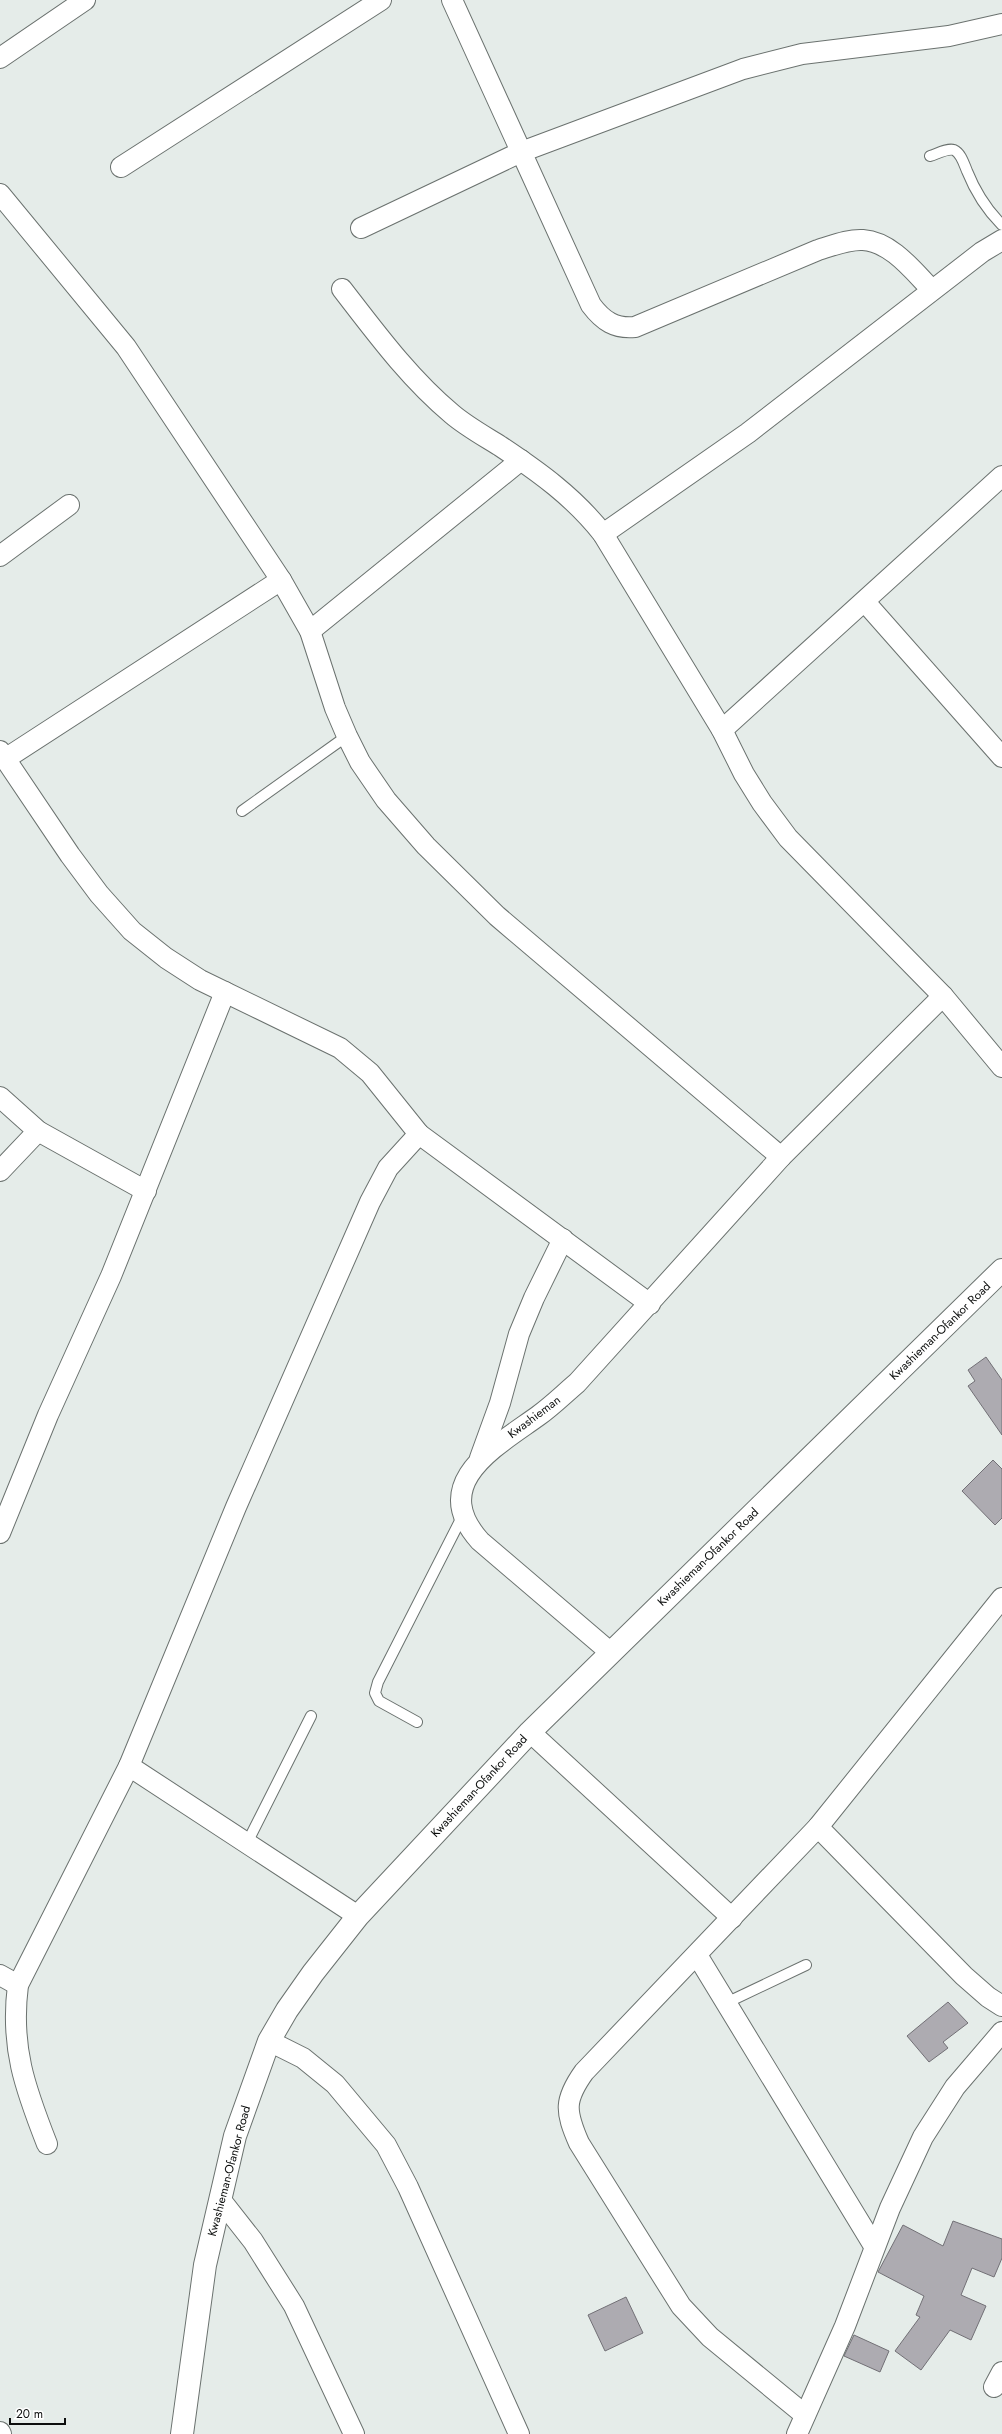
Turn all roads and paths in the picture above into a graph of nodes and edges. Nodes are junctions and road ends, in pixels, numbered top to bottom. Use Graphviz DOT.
graph roads {
  1 [pos="85,0"];
  2 [pos="381,0"];
  3 [pos="452,0"];
  4 [pos="1002,24"];
  5 [pos="0,58"];
  6 [pos="521,152"];
  7 [pos="930,156"];
  8 [pos="121,167"];
  9 [pos="0,194"];
  10 [pos="1002,225"];
  11 [pos="361,228"];
  12 [pos="1002,240"];
  13 [pos="342,289"];
  14 [pos="932,290"];
  15 [pos="520,460"];
  16 [pos="1002,476"];
  17 [pos="69,505"];
  18 [pos="603,534"];
  19 [pos="0,556"];
  20 [pos="281,580"];
  21 [pos="865,602"];
  22 [pos="310,630"];
  23 [pos="722,730"];
  24 [pos="347,736"];
  25 [pos="3,755"];
  26 [pos="1002,757"];
  27 [pos="242,811"];
  28 [pos="225,992"];
  29 [pos="944,996"];
  30 [pos="1002,1067"];
  31 [pos="0,1097"];
  32 [pos="38,1131"];
  33 [pos="419,1134"];
  34 [pos="781,1157"];
  35 [pos="0,1171"];
  36 [pos="146,1191"];
  37 [pos="563,1239"];
  38 [pos="1002,1270"];
  39 [pos="650,1304"];
  40 [pos="480,1458"];
  41 [pos="463,1515"];
  42 [pos="0,1533"];
  43 [pos="1002,1598"];
  44 [pos="610,1652"];
  45 [pos="311,1716"];
  46 [pos="417,1722"];
  47 [pos="530,1732"];
  48 [pos="129,1766"];
  49 [pos="818,1828"];
  50 [pos="247,1843"];
  51 [pos="358,1916"];
  52 [pos="732,1918"];
  53 [pos="697,1955"];
  54 [pos="806,1965"];
  55 [pos="0,1975"];
  56 [pos="18,1985"];
  57 [pos="726,2003"];
  58 [pos="1002,2006"];
  59 [pos="1002,2032"];
  60 [pos="269,2041"];
  61 [pos="47,2144"];
  62 [pos="220,2199"];
  63 [pos="874,2246"];
  64 [pos="805,2415"];
  65 [pos="182,2434"];
  66 [pos="354,2434"];
  67 [pos="519,2434"];
  68 [pos="797,2434"];
  1 -- 5 [label="street"];
  2 -- 8 [label="street"];
  3 -- 6 [label="street"];
  4 -- 6 [label="street"];
  6 -- 11 [label="street"];
  6 -- 14 [label="street"];
  7 -- 10 [label="lane"];
  9 -- 20 [label="street"];
  12 -- 14 [label="street"];
  13 -- 15 [label="street"];
  14 -- 18 [label="street"];
  15 -- 18 [label="street"];
  15 -- 22 [label="street"];
  16 -- 21 [label="street"];
  17 -- 19 [label="street"];
  18 -- 23 [label="street"];
  20 -- 22 [label="street"];
  20 -- 25 [label="street"];
  21 -- 23 [label="street"];
  21 -- 26 [label="street"];
  22 -- 24 [label="street"];
  23 -- 29 [label="street"];
  24 -- 27 [label="lane"];
  24 -- 34 [label="street"];
  25 -- 28 [label="street"];
  28 -- 33 [label="street"];
  28 -- 36 [label="street"];
  29 -- 30 [label="street"];
  29 -- 34 [label="street, Kwashieman"];
  31 -- 32 [label="street"];
  32 -- 35 [label="street"];
  32 -- 36 [label="street"];
  33 -- 37 [label="street"];
  33 -- 48 [label="street"];
  34 -- 39 [label="street, Kwashieman"];
  36 -- 42 [label="street"];
  37 -- 39 [label="street"];
  37 -- 40 [label="street"];
  38 -- 44 [label="main road, Kwashieman-Ofankor Road"];
  39 -- 40 [label="street, Kwashieman"];
  40 -- 41 [label="street, Kwashieman"];
  41 -- 44 [label="street, Kwashieman"];
  41 -- 46 [label="lane"];
  43 -- 49 [label="street"];
  44 -- 47 [label="main road, Kwashieman-Ofankor Road"];
  45 -- 50 [label="lane"];
  47 -- 51 [label="main road, Kwashieman-Ofankor Road"];
  47 -- 52 [label="street"];
  48 -- 50 [label="street"];
  48 -- 56 [label="street"];
  49 -- 52 [label="street"];
  49 -- 58 [label="street"];
  50 -- 51 [label="street"];
  51 -- 60 [label="main road, Kwashieman-Ofankor Road"];
  52 -- 53 [label="street"];
  53 -- 57 [label="street"];
  53 -- 64 [label="street"];
  54 -- 57 [label="lane"];
  55 -- 56 [label="street"];
  56 -- 61 [label="street"];
  57 -- 63 [label="street"];
  59 -- 63 [label="street"];
  60 -- 62 [label="main road, Kwashieman-Ofankor Road"];
  60 -- 67 [label="street"];
  62 -- 65 [label="main road, Kwashieman-Ofankor Road"];
  62 -- 66 [label="street"];
  63 -- 64 [label="street"];
  64 -- 68 [label="street"];
}
